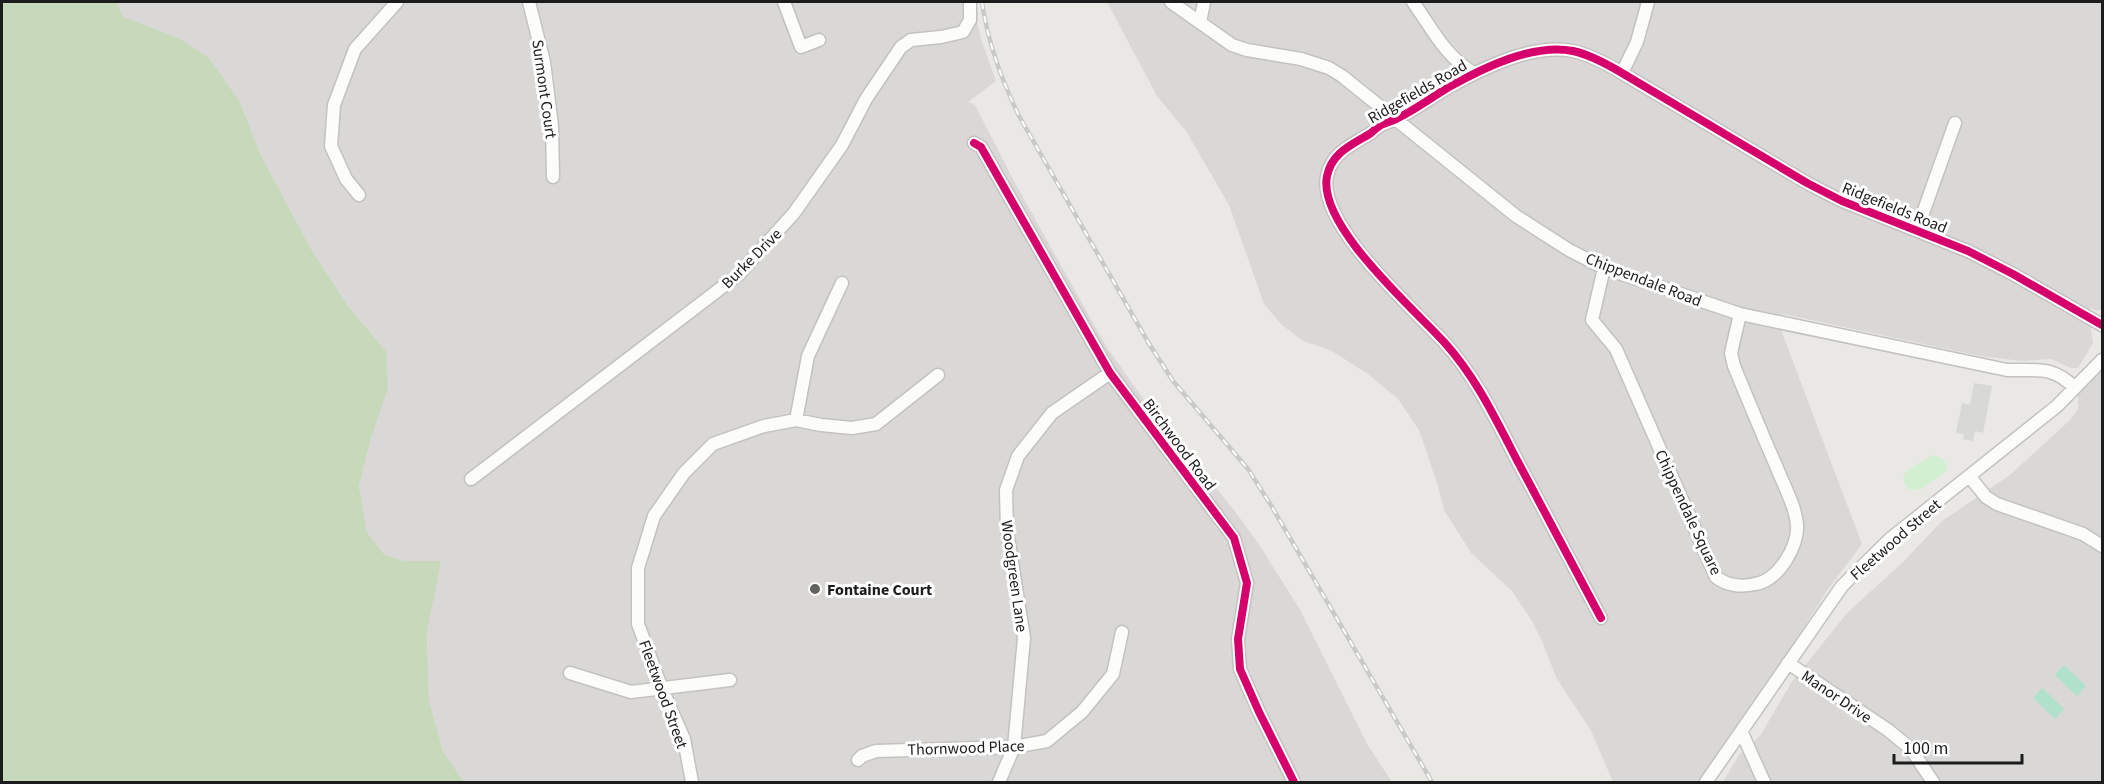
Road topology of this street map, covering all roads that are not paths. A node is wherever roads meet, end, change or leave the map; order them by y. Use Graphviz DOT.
graph roads {
  1 [pos="397,2"];
  2 [pos="529,2"];
  3 [pos="784,2"];
  4 [pos="970,2"];
  5 [pos="1171,2"];
  6 [pos="1204,2"];
  7 [pos="1413,2"];
  8 [pos="1648,2"];
  9 [pos="1200,22"];
  10 [pos="819,40"];
  11 [pos="1622,73"];
  12 [pos="1474,74"];
  13 [pos="1397,119"];
  14 [pos="1955,123"];
  15 [pos="974,143"];
  16 [pos="553,177"];
  17 [pos="359,195"];
  18 [pos="1917,230"];
  19 [pos="1604,268"];
  20 [pos="842,283"];
  21 [pos="1740,314"];
  22 [pos="2103,325"];
  23 [pos="2103,360"];
  24 [pos="1110,373"];
  25 [pos="938,375"];
  26 [pos="2075,388"];
  27 [pos="796,420"];
  28 [pos="1969,476"];
  29 [pos="471,479"];
  30 [pos="2103,546"];
  31 [pos="1601,618"];
  32 [pos="1122,632"];
  33 [pos="1788,663"];
  34 [pos="570,673"];
  35 [pos="730,680"];
  36 [pos="662,689"];
  37 [pos="1742,733"];
  38 [pos="1014,747"];
  39 [pos="858,760"];
  40 [pos="692,783"];
  41 [pos="999,783"];
  42 [pos="1294,783"];
  43 [pos="1706,783"];
  44 [pos="1764,783"];
  45 [pos="1933,783"];
  1 -- 17 [label="street"];
  2 -- 16 [label="street, Surmont Court"];
  3 -- 10 [label="street"];
  4 -- 29 [label="street, Burke Drive"];
  5 -- 9 [label="street, Chippendale Road"];
  6 -- 9 [label="street"];
  7 -- 12 [label="street"];
  8 -- 11 [label="street"];
  9 -- 13 [label="street, Chippendale Road"];
  11 -- 12 [label="street, Ridgefields Road"];
  11 -- 18 [label="street, Ridgefields Road"];
  12 -- 13 [label="street, Ridgefields Road"];
  13 -- 19 [label="street, Chippendale Road"];
  13 -- 31 [label="street, Ridgefields Road"];
  14 -- 18 [label="street"];
  15 -- 24 [label="street, Birchwood Road"];
  18 -- 22 [label="street, Ridgefields Road"];
  19 -- 21 [label="street, Chippendale Road"];
  19 -- 21 [label="street, Chippendale Square"];
  20 -- 27 [label="street"];
  21 -- 26 [label="street, Chippendale Road"];
  23 -- 26 [label="street, Fleetwood Street"];
  24 -- 38 [label="street, Woodgreen Lane"];
  24 -- 42 [label="street, Birchwood Road"];
  25 -- 27 [label="street, Fleetwood Street"];
  26 -- 28 [label="street, Fleetwood Street"];
  27 -- 36 [label="street, Fleetwood Street"];
  28 -- 30 [label="street"];
  28 -- 33 [label="street, Fleetwood Street"];
  32 -- 38 [label="street, Thornwood Place"];
  33 -- 37 [label="street, Fleetwood Street"];
  33 -- 45 [label="street, Manor Drive"];
  34 -- 36 [label="street"];
  35 -- 36 [label="street"];
  36 -- 40 [label="street, Fleetwood Street"];
  37 -- 43 [label="street, Fleetwood Street"];
  37 -- 44 [label="street"];
  38 -- 39 [label="street, Thornwood Place"];
  38 -- 41 [label="street, Woodgreen Lane"];
}
